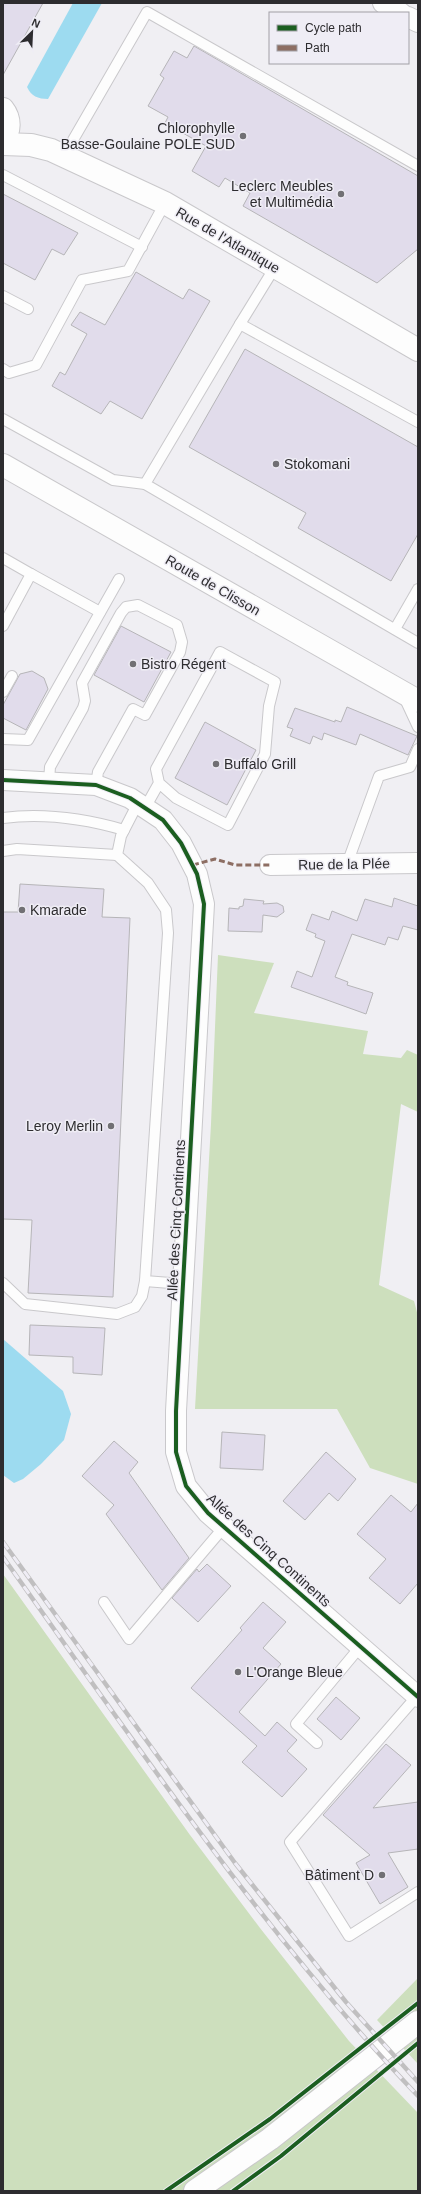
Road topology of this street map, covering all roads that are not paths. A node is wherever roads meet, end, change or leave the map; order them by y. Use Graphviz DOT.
graph roads {
  1 [pos="382,3"];
  2 [pos="399,12"];
  3 [pos="409,18"];
  4 [pos="418,22"];
  5 [pos="4,130"];
  6 [pos="70,158"];
  7 [pos="418,166"];
  8 [pos="3,174"];
  9 [pos="165,203"];
  10 [pos="142,247"];
  11 [pos="275,266"];
  12 [pos="3,296"];
  13 [pos="28,309"];
  14 [pos="240,324"];
  15 [pos="418,350"];
  16 [pos="3,369"];
  17 [pos="3,419"];
  18 [pos="418,422"];
  19 [pos="5,467"];
  20 [pos="145,484"];
  21 [pos="3,558"];
  22 [pos="31,574"];
  23 [pos="119,579"];
  24 [pos="418,589"];
  25 [pos="100,612"];
  26 [pos="3,626"];
  27 [pos="395,629"];
  28 [pos="418,643"];
  29 [pos="12,676"];
  30 [pos="3,692"];
  31 [pos="410,696"];
  32 [pos="418,727"];
  33 [pos="3,739"];
  34 [pos="418,749"];
  35 [pos="3,780"];
  36 [pos="49,781"];
  37 [pos="159,784"];
  38 [pos="96,785"];
  39 [pos="141,806"];
  40 [pos="3,818"];
  41 [pos="124,830"];
  42 [pos="3,850"];
  43 [pos="117,855"];
  44 [pos="418,863"];
  45 [pos="347,864"];
  46 [pos="270,865"];
  47 [pos="145,1281"];
  48 [pos="3,1283"];
  49 [pos="183,1284"];
  50 [pos="224,1527"];
  51 [pos="104,1602"];
  52 [pos="360,1646"];
  53 [pos="417,1697"];
  54 [pos="317,1744"];
  55 [pos="418,1892"];
  56 [pos="418,2022"];
  57 [pos="195,2191"];
  1 -- 2 [label="street"];
  3 -- 4 [label="street"];
  5 -- 6 [label="main road, Rue de l'Atlantique"];
  6 -- 7 [label="lane"];
  6 -- 9 [label="main road, Rue de l'Atlantique"];
  8 -- 10 [label="lane"];
  9 -- 10 [label="lane"];
  9 -- 11 [label="main road, Rue de l'Atlantique"];
  10 -- 16 [label="lane"];
  11 -- 14 [label="lane"];
  11 -- 15 [label="main road, Rue de l'Atlantique"];
  12 -- 13 [label="lane"];
  14 -- 18 [label="lane"];
  14 -- 20 [label="lane"];
  17 -- 20 [label="lane"];
  19 -- 31 [label="main road, Route de Clisson"];
  20 -- 27 [label="lane"];
  21 -- 22 [label="lane"];
  22 -- 25 [label="lane"];
  22 -- 26 [label="lane"];
  23 -- 25 [label="lane"];
  24 -- 27 [label="lane"];
  25 -- 33 [label="lane"];
  27 -- 28 [label="lane"];
  29 -- 30 [label="lane"];
  31 -- 32 [label="lane"];
  34 -- 45 [label="lane"];
  35 -- 36 [label="street, Allée des Cinq Continents"];
  36 -- 38 [label="street, Allée des Cinq Continents"];
  36 -- 38 [label="lane"];
  37 -- 37 [label="lane"];
  37 -- 39 [label="lane"];
  38 -- 39 [label="street, Allée des Cinq Continents"];
  39 -- 41 [label="lane"];
  39 -- 49 [label="street, Allée des Cinq Continents"];
  40 -- 41 [label="lane"];
  41 -- 43 [label="lane"];
  42 -- 43 [label="lane"];
  43 -- 47 [label="lane"];
  44 -- 45 [label="street, Rue de la Plée"];
  45 -- 46 [label="street, Rue de la Plée"];
  47 -- 48 [label="lane"];
  47 -- 49 [label="lane"];
  49 -- 50 [label="street, Allée des Cinq Continents"];
  50 -- 51 [label="lane"];
  50 -- 52 [label="street, Allée des Cinq Continents"];
  52 -- 53 [label="street, Allée des Cinq Continents"];
  52 -- 54 [label="lane"];
  53 -- 55 [label="lane"];
  56 -- 57 [label="main road"];
}
